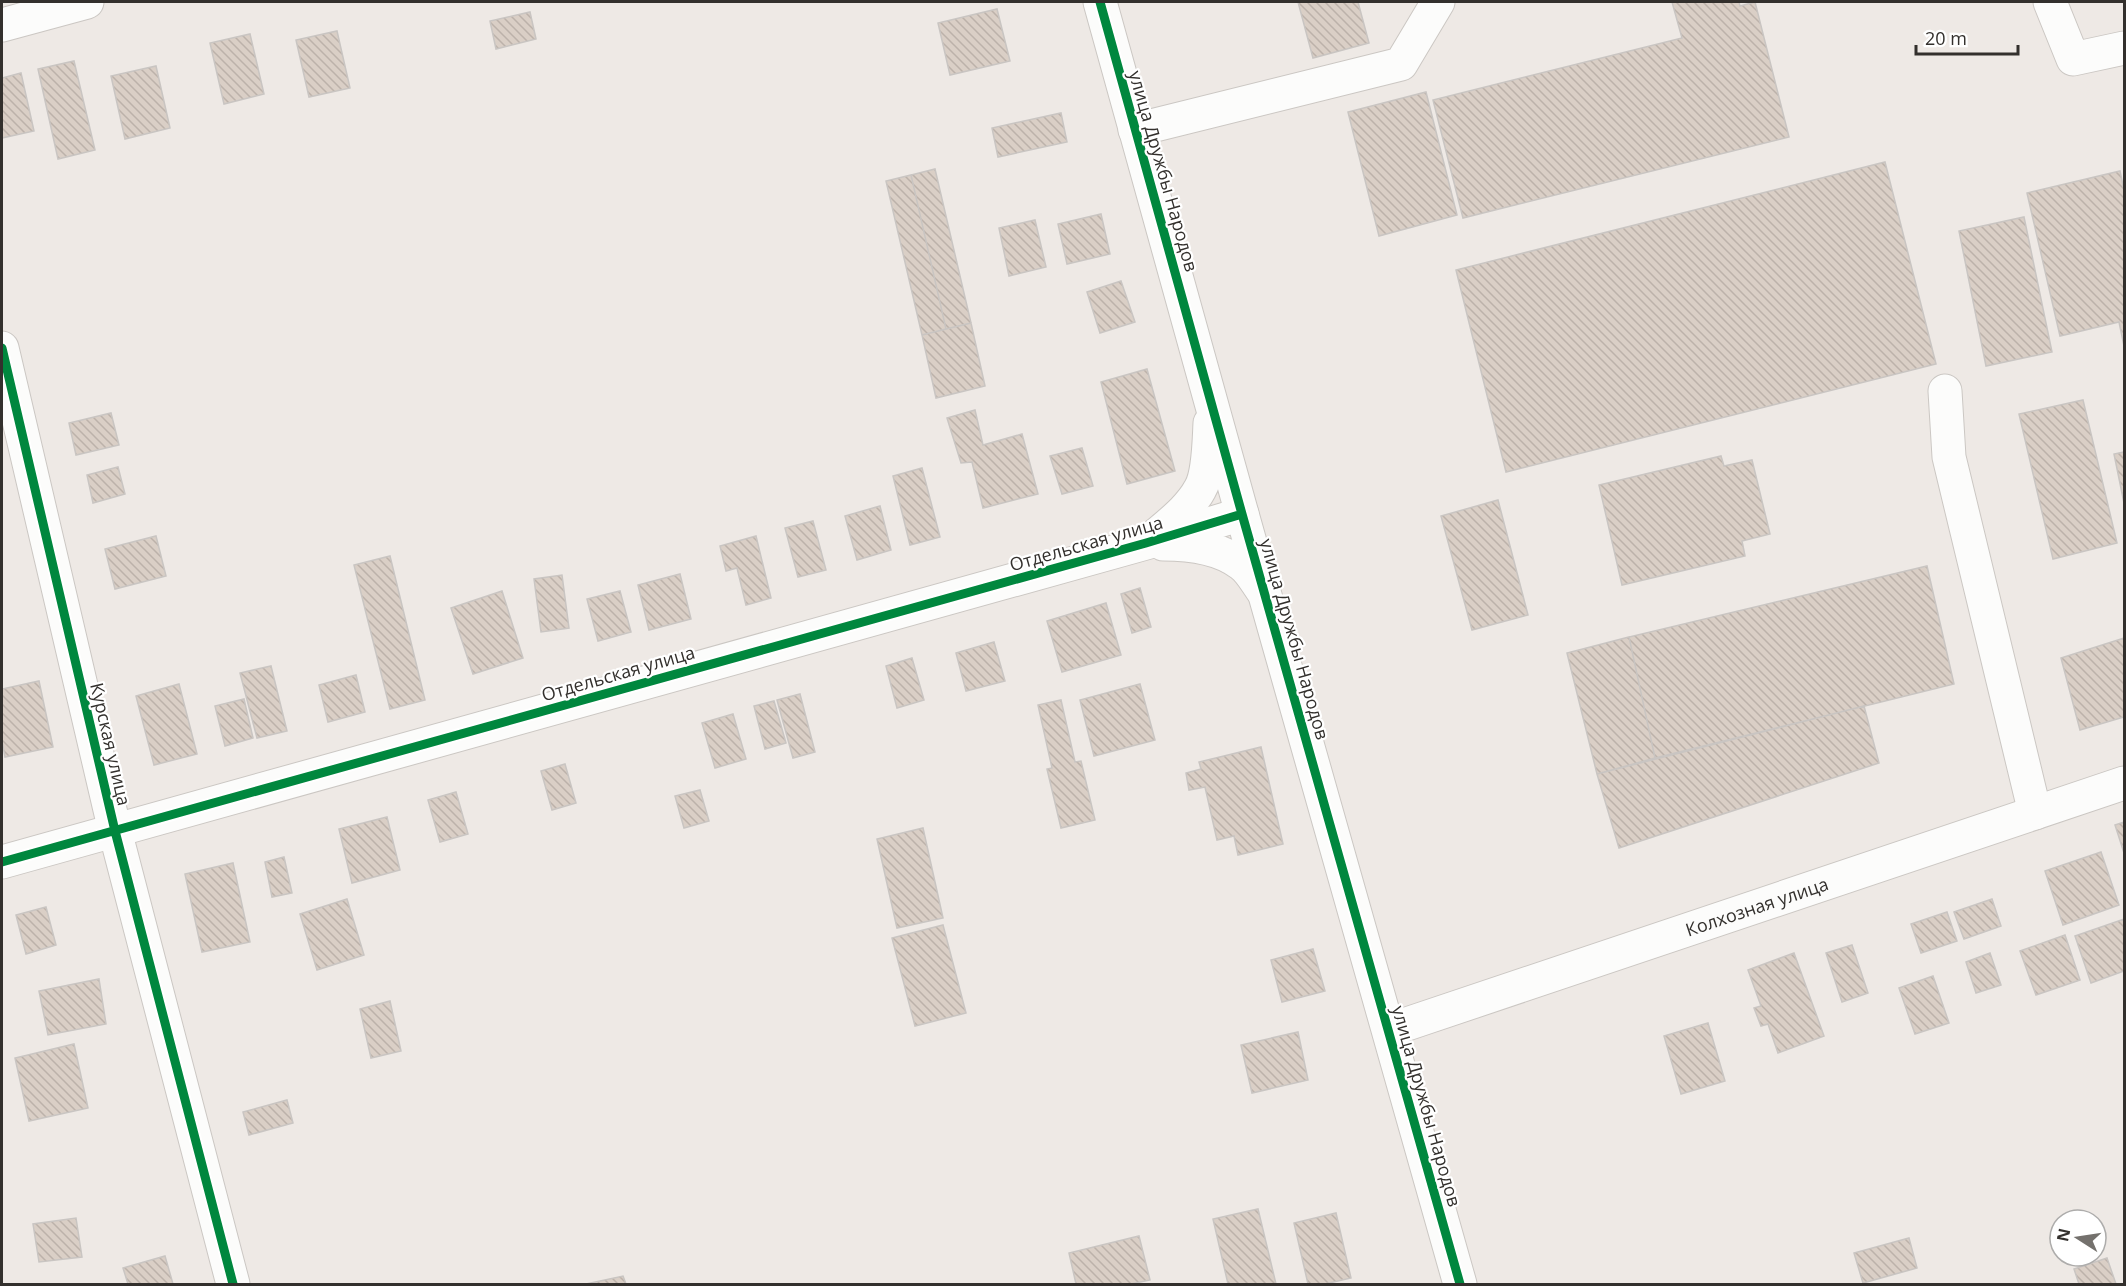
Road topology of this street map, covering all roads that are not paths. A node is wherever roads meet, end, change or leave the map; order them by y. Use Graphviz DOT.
graph roads {
  1 [pos="87,2"];
  2 [pos="1100,2"];
  3 [pos="1438,2"];
  4 [pos="2050,2"];
  5 [pos="2,25"];
  6 [pos="2124,48"];
  7 [pos="1136,130"];
  8 [pos="2,348"];
  9 [pos="1945,391"];
  10 [pos="1210,400"];
  11 [pos="1242,514"];
  12 [pos="1146,543"];
  13 [pos="1265,594"];
  14 [pos="2124,783"];
  15 [pos="2035,813"];
  16 [pos="115,831"];
  17 [pos="2,862"];
  18 [pos="1389,1030"];
  19 [pos="233,1284"];
  20 [pos="1460,1284"];
  1 -- 5 [label="street"];
  2 -- 7 [label="street, улица Дружбы Народов"];
  3 -- 7 [label="street"];
  4 -- 6 [label="street"];
  7 -- 10 [label="street, улица Дружбы Народов"];
  8 -- 16 [label="street, Курская улица"];
  9 -- 15 [label="street"];
  10 -- 11 [label="street, улица Дружбы Народов"];
  10 -- 12 [label="street, Отдельская улица"];
  11 -- 12 [label="street, Отдельская улица"];
  11 -- 13 [label="street, улица Дружбы Народов"];
  12 -- 13 [label="street, Отдельская улица"];
  12 -- 16 [label="street, Отдельская улица"];
  13 -- 18 [label="street, улица Дружбы Народов"];
  14 -- 15 [label="street, Колхозная улица"];
  15 -- 18 [label="street, Колхозная улица"];
  16 -- 17 [label="street, Отдельская улица"];
  16 -- 19 [label="street, Курская улица"];
  18 -- 20 [label="street, улица Дружбы Народов"];
}
